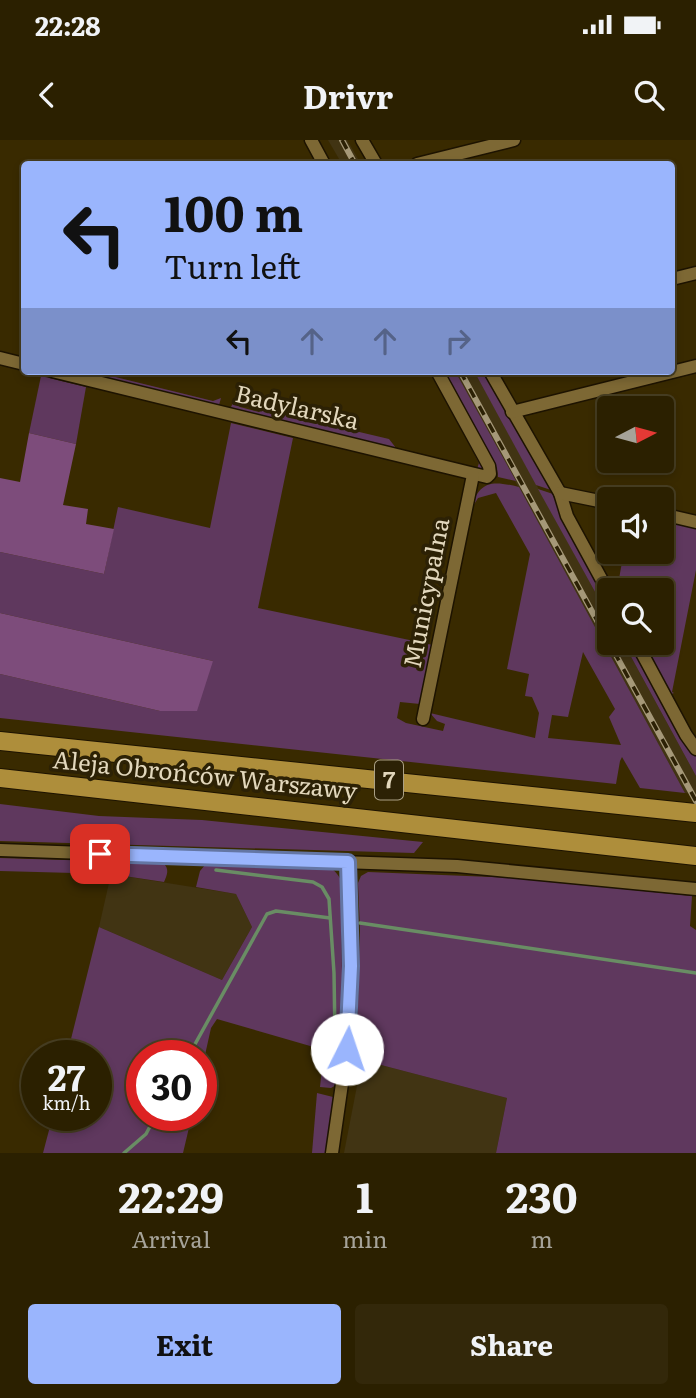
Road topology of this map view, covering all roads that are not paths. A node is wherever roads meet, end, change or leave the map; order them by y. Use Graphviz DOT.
graph roads {
  1 [pos="311,140"];
  2 [pos="362,140"];
  3 [pos="514,140"];
  4 [pos="322,161"];
  5 [pos="374,161"];
  6 [pos="429,161"];
  7 [pos="696,273"];
  8 [pos="675,278"];
  9 [pos="0,358"];
  10 [pos="21,363"];
  11 [pos="696,366"];
  12 [pos="675,371"];
  13 [pos="69,375"];
  14 [pos="439,375"];
  15 [pos="492,375"];
  16 [pos="660,375"];
  17 [pos="512,412"];
  18 [pos="473,475"];
  19 [pos="560,493"];
  20 [pos="597,501"];
  21 [pos="674,517"];
  22 [pos="696,522"];
  23 [pos="601,578"];
  24 [pos="643,655"];
  25 [pos="423,719"];
  26 [pos="0,741"];
  27 [pos="696,748"];
  28 [pos="0,778"];
  29 [pos="696,813"];
  30 [pos="0,850"];
  31 [pos="696,856"];
  32 [pos="348,862"];
  33 [pos="695,889"];
  34 [pos="332,1153"];
  1 -- 4 [label="street"];
  2 -- 5 [label="street"];
  3 -- 6 [label="street"];
  7 -- 8 [label="street"];
  9 -- 10 [label="street"];
  11 -- 12 [label="street"];
  13 -- 18 [label="street, Badylarska"];
  14 -- 18 [label="street, Badylarska"];
  15 -- 17 [label="street"];
  16 -- 17 [label="street"];
  17 -- 19 [label="street"];
  18 -- 25 [label="street, Municypalna"];
  19 -- 20 [label="street"];
  19 -- 23 [label="street"];
  21 -- 22 [label="street"];
  24 -- 27 [label="street"];
  26 -- 29 [label="main road, Aleja Obrońców Warszawy / 7"];
  28 -- 31 [label="main road, Aleja Obrońców Warszawy / 7"];
  30 -- 32 [label="street"];
  32 -- 33 [label="street"];
  32 -- 34 [label="street"];
}
